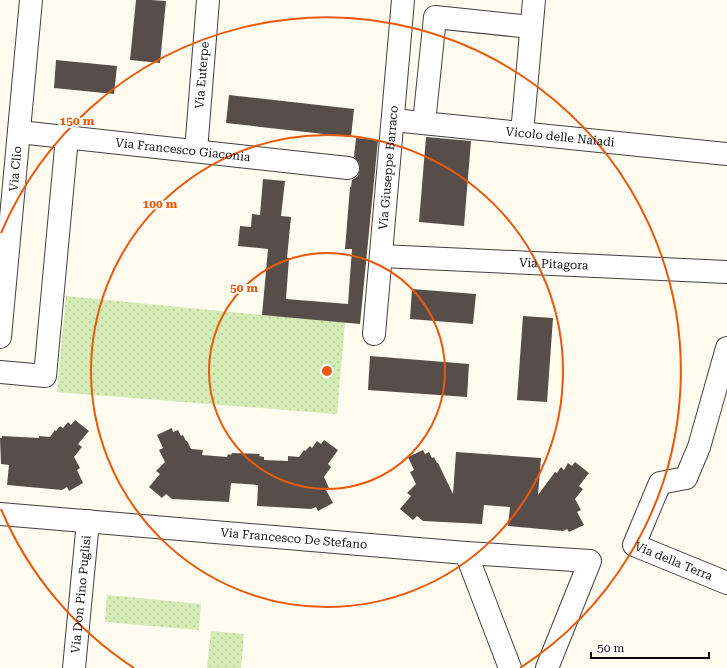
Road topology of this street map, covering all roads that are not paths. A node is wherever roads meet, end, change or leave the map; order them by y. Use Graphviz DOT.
graph roads {
  1 [pos="31,0"];
  2 [pos="208,0"];
  3 [pos="403,0"];
  4 [pos="534,0"];
  5 [pos="531,27"];
  6 [pos="393,120"];
  7 [pos="424,123"];
  8 [pos="19,132"];
  9 [pos="522,133"];
  10 [pos="67,137"];
  11 [pos="196,151"];
  12 [pos="727,154"];
  13 [pos="348,168"];
  14 [pos="381,256"];
  15 [pos="727,272"];
  16 [pos="374,334"];
  17 [pos="0,337"];
  18 [pos="727,348"];
  19 [pos="0,372"];
  20 [pos="0,514"];
  21 [pos="88,520"];
  22 [pos="466,553"];
  23 [pos="727,583"];
  24 [pos="74,668"];
  25 [pos="510,668"];
  26 [pos="547,668"];
  1 -- 8 [label="street, Via Clio"];
  2 -- 11 [label="street, Via Euterpe"];
  3 -- 6 [label="street, Via Giuseppe Barraco"];
  4 -- 5 [label="street"];
  5 -- 7 [label="street"];
  5 -- 9 [label="street"];
  6 -- 7 [label="street, Vicolo delle Naiadi"];
  6 -- 14 [label="street, Via Giuseppe Barraco"];
  7 -- 9 [label="street, Vicolo delle Naiadi"];
  8 -- 10 [label="street, Via Francesco Giaconia"];
  8 -- 17 [label="street, Via Clio"];
  9 -- 12 [label="street, Vicolo delle Naiadi"];
  10 -- 11 [label="street, Via Francesco Giaconia"];
  10 -- 19 [label="street"];
  11 -- 13 [label="street, Via Francesco Giaconia"];
  14 -- 15 [label="street, Via Pitagora"];
  14 -- 16 [label="street, Via Giuseppe Barraco"];
  18 -- 23 [label="street, Via della Terra"];
  20 -- 21 [label="street, Via Francesco De Stefano"];
  21 -- 22 [label="street, Via Francesco De Stefano"];
  21 -- 24 [label="street, Via Don Pino Puglisi"];
  22 -- 25 [label="street"];
  22 -- 26 [label="street, Via Francesco De Stefano"];
}
